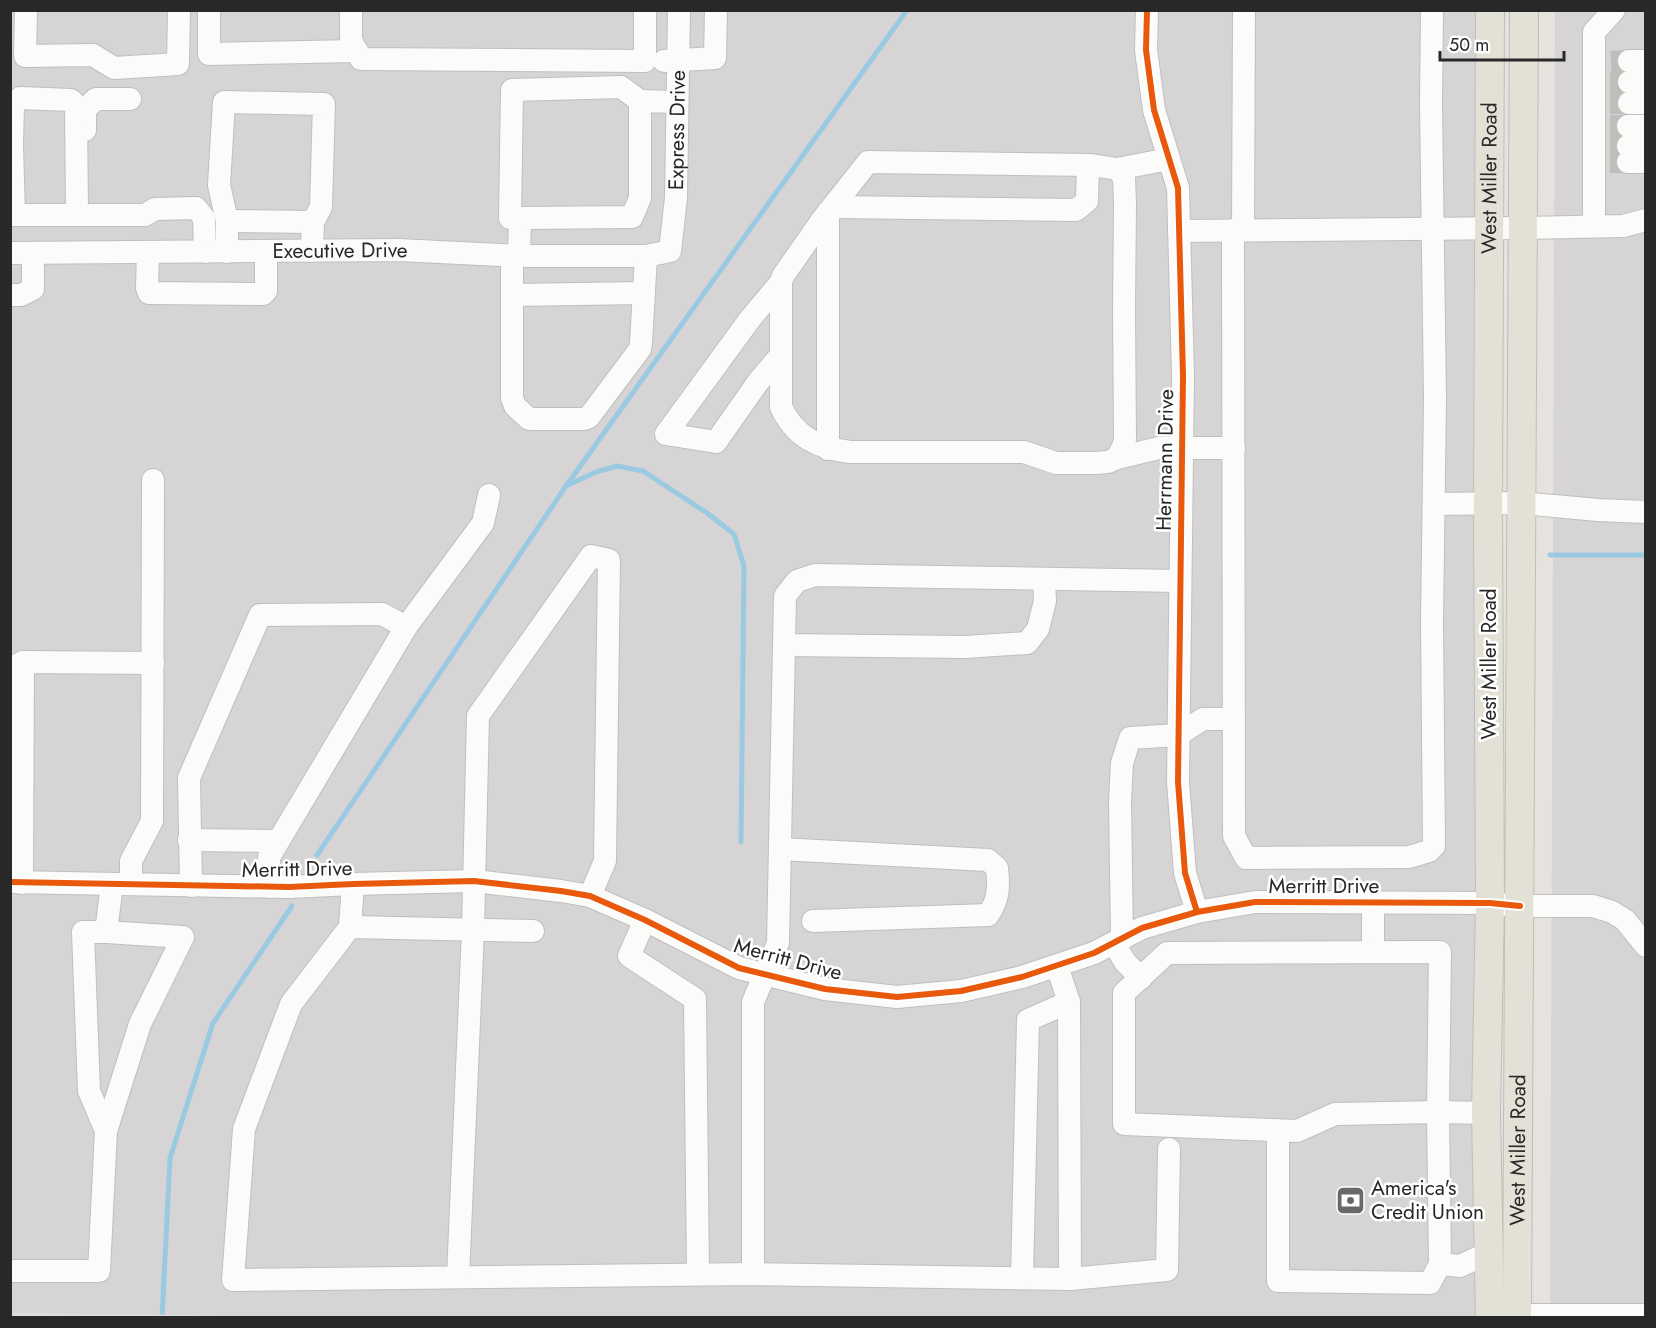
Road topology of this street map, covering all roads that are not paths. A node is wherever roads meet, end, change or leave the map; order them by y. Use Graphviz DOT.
graph roads {
  1 [pos="179,10"];
  2 [pos="209,10"];
  3 [pos="351,10"];
  4 [pos="645,10"];
  5 [pos="679,10"];
  6 [pos="716,10"];
  7 [pos="1147,10"];
  8 [pos="1244,10"];
  9 [pos="1431,10"];
  10 [pos="1490,10"];
  11 [pos="1524,10"];
  12 [pos="1614,10"];
  13 [pos="26,11"];
  14 [pos="357,51"];
  15 [pos="678,60"];
  16 [pos="645,61"];
  17 [pos="1620,73"];
  18 [pos="130,99"];
  19 [pos="640,102"];
  20 [pos="678,102"];
  21 [pos="1619,145"];
  22 [pos="1169,159"];
  23 [pos="1088,165"];
  24 [pos="1117,169"];
  25 [pos="640,198"];
  26 [pos="676,198"];
  27 [pos="830,209"];
  28 [pos="12,215"];
  29 [pos="48,215"];
  30 [pos="87,215"];
  31 [pos="520,218"];
  32 [pos="1646,220"];
  33 [pos="227,221"];
  34 [pos="313,222"];
  35 [pos="1594,226"];
  36 [pos="1489,228"];
  37 [pos="1523,228"];
  38 [pos="1432,229"];
  39 [pos="1238,230"];
  40 [pos="1179,231"];
  41 [pos="670,250"];
  42 [pos="312,251"];
  43 [pos="216,252"];
  44 [pos="267,252"];
  45 [pos="10,253"];
  46 [pos="40,253"];
  47 [pos="100,253"];
  48 [pos="148,253"];
  49 [pos="516,256"];
  50 [pos="646,256"];
  51 [pos="781,282"];
  52 [pos="644,293"];
  53 [pos="10,295"];
  54 [pos="512,295"];
  55 [pos="781,355"];
  56 [pos="1182,447"];
  57 [pos="1234,448"];
  58 [pos="828,449"];
  59 [pos="1117,458"];
  60 [pos="153,480"];
  61 [pos="489,495"];
  62 [pos="1488,503"];
  63 [pos="1521,503"];
  64 [pos="1434,504"];
  65 [pos="1646,512"];
  66 [pos="1044,579"];
  67 [pos="1180,581"];
  68 [pos="406,627"];
  69 [pos="784,645"];
  70 [pos="153,663"];
  71 [pos="17,665"];
  72 [pos="1234,719"];
  73 [pos="1179,735"];
  74 [pos="189,840"];
  75 [pos="278,841"];
  76 [pos="780,849"];
  77 [pos="474,881"];
  78 [pos="16,882"];
  79 [pos="121,884"];
  80 [pos="353,884"];
  81 [pos="191,886"];
  82 [pos="270,887"];
  83 [pos="590,896"];
  84 [pos="1373,903"];
  85 [pos="1490,903"];
  86 [pos="1520,906"];
  87 [pos="1197,912"];
  88 [pos="645,920"];
  89 [pos="813,921"];
  90 [pos="350,927"];
  91 [pos="473,930"];
  92 [pos="533,930"];
  93 [pos="106,932"];
  94 [pos="1118,941"];
  95 [pos="1646,945"];
  96 [pos="1373,951"];
  97 [pos="1057,966"];
  98 [pos="765,974"];
  99 [pos="1141,978"];
  100 [pos="1069,1002"];
  101 [pos="1438,1112"];
  102 [pos="1486,1113"];
  103 [pos="1278,1130"];
  104 [pos="106,1131"];
  105 [pos="1169,1149"];
  106 [pos="1488,1253"];
  107 [pos="1440,1264"];
  108 [pos="10,1271"];
  109 [pos="698,1274"];
  110 [pos="753,1274"];
  111 [pos="458,1277"];
  112 [pos="1022,1278"];
  113 [pos="1070,1279"];
  114 [pos="1646,1315"];
  115 [pos="1503,1316"];
  116 [pos="1585,1316"];
  1 -- 13 [label="street"];
  2 -- 14 [label="street"];
  3 -- 14 [label="street"];
  4 -- 16 [label="street"];
  5 -- 15 [label="street, Express Drive"];
  6 -- 15 [label="street"];
  7 -- 22 [label="street, Herrmann Drive"];
  8 -- 39 [label="street"];
  9 -- 38 [label="street"];
  10 -- 36 [label="main road, West Miller Road"];
  11 -- 37 [label="main road, West Miller Road"];
  12 -- 17 [label="street"];
  14 -- 16 [label="street"];
  15 -- 16 [label="street"];
  15 -- 20 [label="street, Express Drive"];
  17 -- 21 [label="street"];
  18 -- 30 [label="street"];
  19 -- 20 [label="street"];
  19 -- 25 [label="street"];
  19 -- 31 [label="street"];
  20 -- 26 [label="street, Express Drive"];
  21 -- 35 [label="street"];
  22 -- 24 [label="street"];
  22 -- 40 [label="street, Herrmann Drive"];
  23 -- 24 [label="street"];
  23 -- 27 [label="street"];
  23 -- 27 [label="street"];
  24 -- 59 [label="street"];
  25 -- 26 [label="street"];
  25 -- 31 [label="street"];
  26 -- 41 [label="street, Express Drive"];
  27 -- 51 [label="street"];
  27 -- 58 [label="street"];
  28 -- 29 [label="street"];
  28 -- 30 [label="street"];
  29 -- 30 [label="street"];
  29 -- 46 [label="street"];
  30 -- 43 [label="street"];
  30 -- 47 [label="street"];
  31 -- 49 [label="street"];
  32 -- 35 [label="street"];
  33 -- 34 [label="street"];
  33 -- 34 [label="street"];
  33 -- 43 [label="street"];
  34 -- 42 [label="street"];
  35 -- 37 [label="street"];
  36 -- 37 [label="street"];
  36 -- 38 [label="street"];
  36 -- 62 [label="main road, West Miller Road"];
  37 -- 63 [label="main road, West Miller Road"];
  38 -- 39 [label="street"];
  38 -- 64 [label="street"];
  39 -- 40 [label="street"];
  39 -- 57 [label="street"];
  40 -- 56 [label="street, Herrmann Drive"];
  41 -- 50 [label="street, Executive Drive"];
  42 -- 44 [label="street, Executive Drive"];
  42 -- 49 [label="street, Executive Drive"];
  43 -- 44 [label="street, Executive Drive"];
  43 -- 48 [label="street, Executive Drive"];
  44 -- 48 [label="street"];
  45 -- 46 [label="street, Executive Drive"];
  46 -- 47 [label="street, Executive Drive"];
  46 -- 53 [label="street"];
  47 -- 48 [label="street, Executive Drive"];
  49 -- 50 [label="street, Executive Drive"];
  49 -- 54 [label="street"];
  50 -- 52 [label="street"];
  51 -- 55 [label="street"];
  51 -- 55 [label="street"];
  52 -- 54 [label="street"];
  52 -- 54 [label="street"];
  55 -- 58 [label="street"];
  56 -- 57 [label="street"];
  56 -- 59 [label="street"];
  56 -- 67 [label="street, Herrmann Drive"];
  57 -- 72 [label="street"];
  58 -- 59 [label="street"];
  60 -- 70 [label="street"];
  61 -- 68 [label="street"];
  62 -- 63 [label="street"];
  62 -- 64 [label="street"];
  62 -- 85 [label="main road, West Miller Road"];
  63 -- 65 [label="street"];
  63 -- 86 [label="main road, West Miller Road"];
  64 -- 72 [label="street"];
  66 -- 67 [label="street"];
  66 -- 69 [label="street"];
  66 -- 69 [label="street"];
  67 -- 73 [label="street, Herrmann Drive"];
  68 -- 74 [label="street"];
  68 -- 75 [label="street"];
  69 -- 76 [label="street"];
  70 -- 71 [label="street"];
  70 -- 79 [label="street"];
  71 -- 78 [label="street"];
  72 -- 73 [label="street"];
  73 -- 87 [label="street, Herrmann Drive"];
  73 -- 94 [label="street"];
  74 -- 75 [label="street"];
  74 -- 81 [label="street"];
  75 -- 82 [label="street"];
  76 -- 89 [label="street"];
  76 -- 98 [label="street"];
  77 -- 80 [label="street, Merritt Drive"];
  77 -- 83 [label="street, Merritt Drive"];
  77 -- 83 [label="street"];
  77 -- 91 [label="street"];
  78 -- 79 [label="street, Merritt Drive"];
  79 -- 81 [label="street, Merritt Drive"];
  79 -- 93 [label="street"];
  80 -- 82 [label="street, Merritt Drive"];
  80 -- 90 [label="street"];
  81 -- 82 [label="street, Merritt Drive"];
  83 -- 88 [label="street, Merritt Drive"];
  84 -- 85 [label="street, Merritt Drive"];
  84 -- 87 [label="street, Merritt Drive"];
  84 -- 96 [label="street"];
  85 -- 86 [label="street, Merritt Drive"];
  85 -- 102 [label="main road, West Miller Road"];
  86 -- 95 [label="street, Merritt Drive"];
  86 -- 115 [label="main road, West Miller Road"];
  87 -- 94 [label="street, Merritt Drive"];
  88 -- 98 [label="street, Merritt Drive"];
  88 -- 109 [label="street"];
  90 -- 91 [label="street"];
  90 -- 111 [label="street"];
  91 -- 92 [label="street"];
  91 -- 111 [label="street"];
  93 -- 104 [label="street"];
  93 -- 104 [label="street"];
  94 -- 97 [label="street, Merritt Drive"];
  94 -- 99 [label="street"];
  96 -- 99 [label="street"];
  96 -- 101 [label="street"];
  97 -- 98 [label="street, Merritt Drive"];
  97 -- 100 [label="street"];
  98 -- 110 [label="street"];
  99 -- 103 [label="street"];
  100 -- 112 [label="street"];
  100 -- 113 [label="street"];
  101 -- 102 [label="street"];
  101 -- 103 [label="street"];
  101 -- 107 [label="street"];
  102 -- 106 [label="main road, West Miller Road"];
  103 -- 107 [label="street"];
  104 -- 108 [label="street"];
  105 -- 113 [label="street"];
  106 -- 107 [label="street"];
  106 -- 115 [label="main road, West Miller Road"];
  109 -- 110 [label="street"];
  109 -- 111 [label="street"];
  110 -- 112 [label="street"];
  112 -- 113 [label="street"];
  114 -- 116 [label="street"];
  115 -- 116 [label="street"];
}
